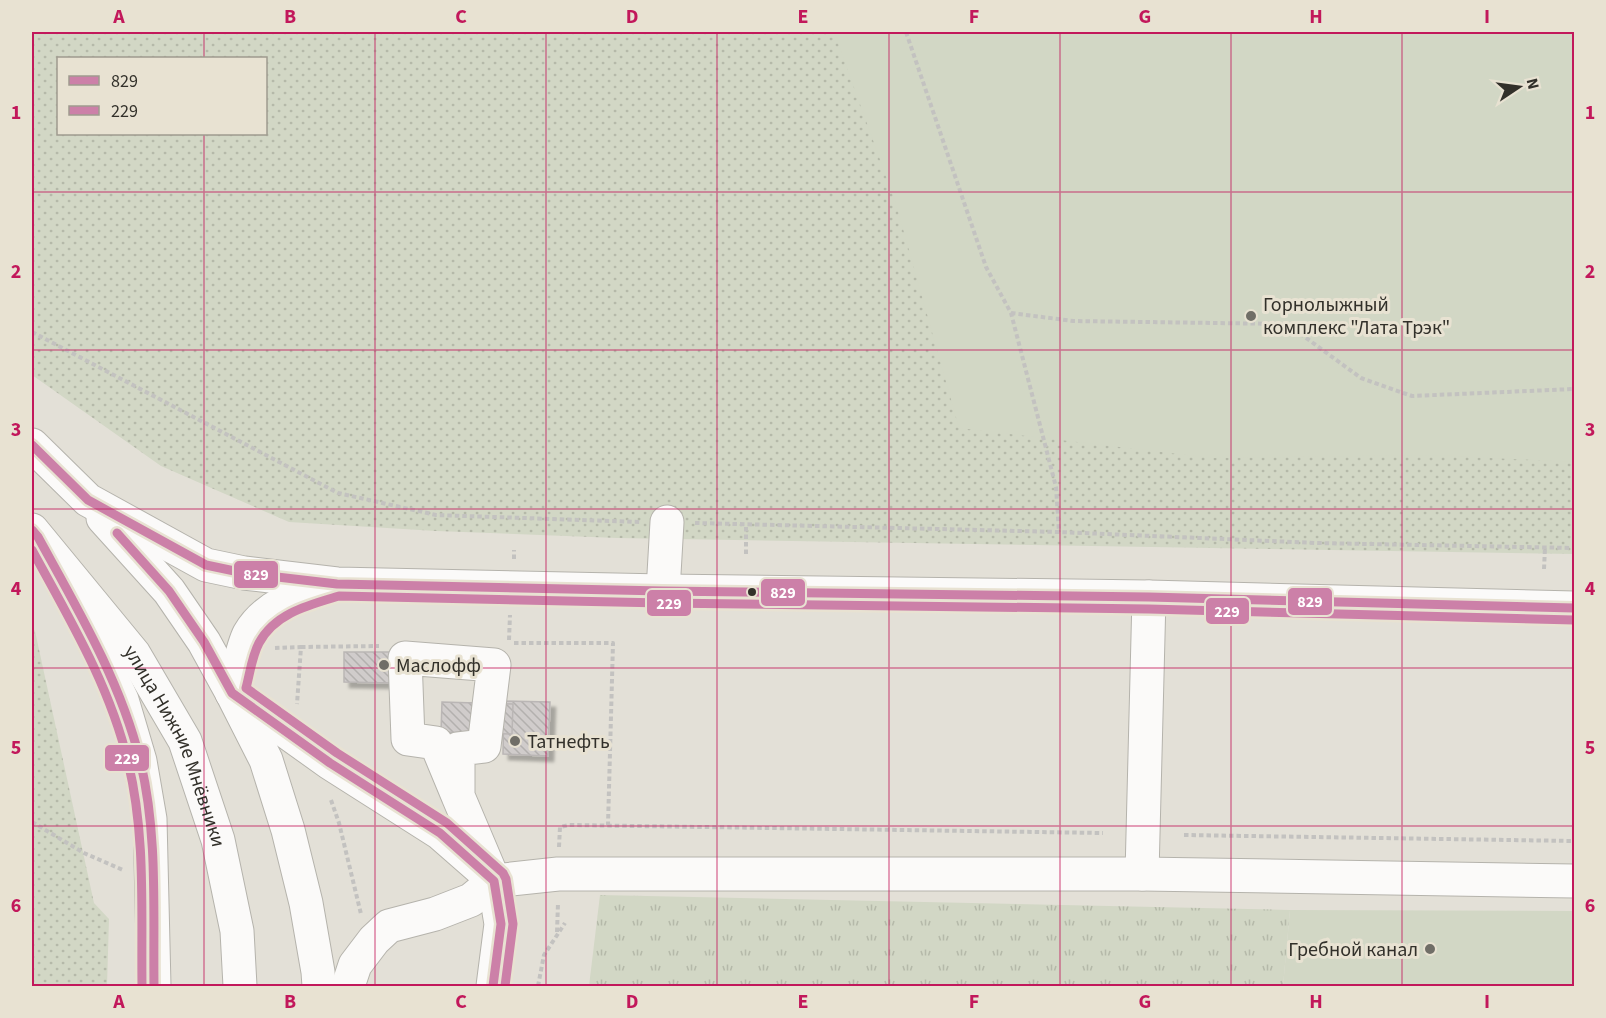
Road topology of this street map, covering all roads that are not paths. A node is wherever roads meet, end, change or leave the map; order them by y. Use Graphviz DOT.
graph roads {
  1 [pos="32,445"];
  2 [pos="88,500"];
  3 [pos="667,522"];
  4 [pos="35,534"];
  5 [pos="337,584"];
  6 [pos="663,591"];
  7 [pos="1149,597"];
  8 [pos="1575,608"];
  9 [pos="232,693"];
  10 [pos="458,796"];
  11 [pos="1142,874"];
  12 [pos="494,880"];
  13 [pos="1575,881"];
  14 [pos="154,987"];
  15 [pos="240,987"];
  16 [pos="319,987"];
  17 [pos="348,987"];
  18 [pos="493,987"];
  1 -- 2 [label="main road"];
  2 -- 5 [label="main road"];
  2 -- 9 [label="main road"];
  3 -- 6 [label="main road"];
  4 -- 14 [label="main road"];
  4 -- 15 [label="main road, улица Нижние Мнёвники"];
  5 -- 6 [label="main road"];
  5 -- 9 [label="main road"];
  6 -- 7 [label="main road"];
  7 -- 8 [label="main road"];
  7 -- 11 [label="main road"];
  9 -- 12 [label="main road"];
  9 -- 16 [label="main road"];
  10 -- 12 [label="main road"];
  11 -- 12 [label="main road"];
  11 -- 13 [label="main road"];
  12 -- 17 [label="main road"];
  12 -- 18 [label="main road"];
}
